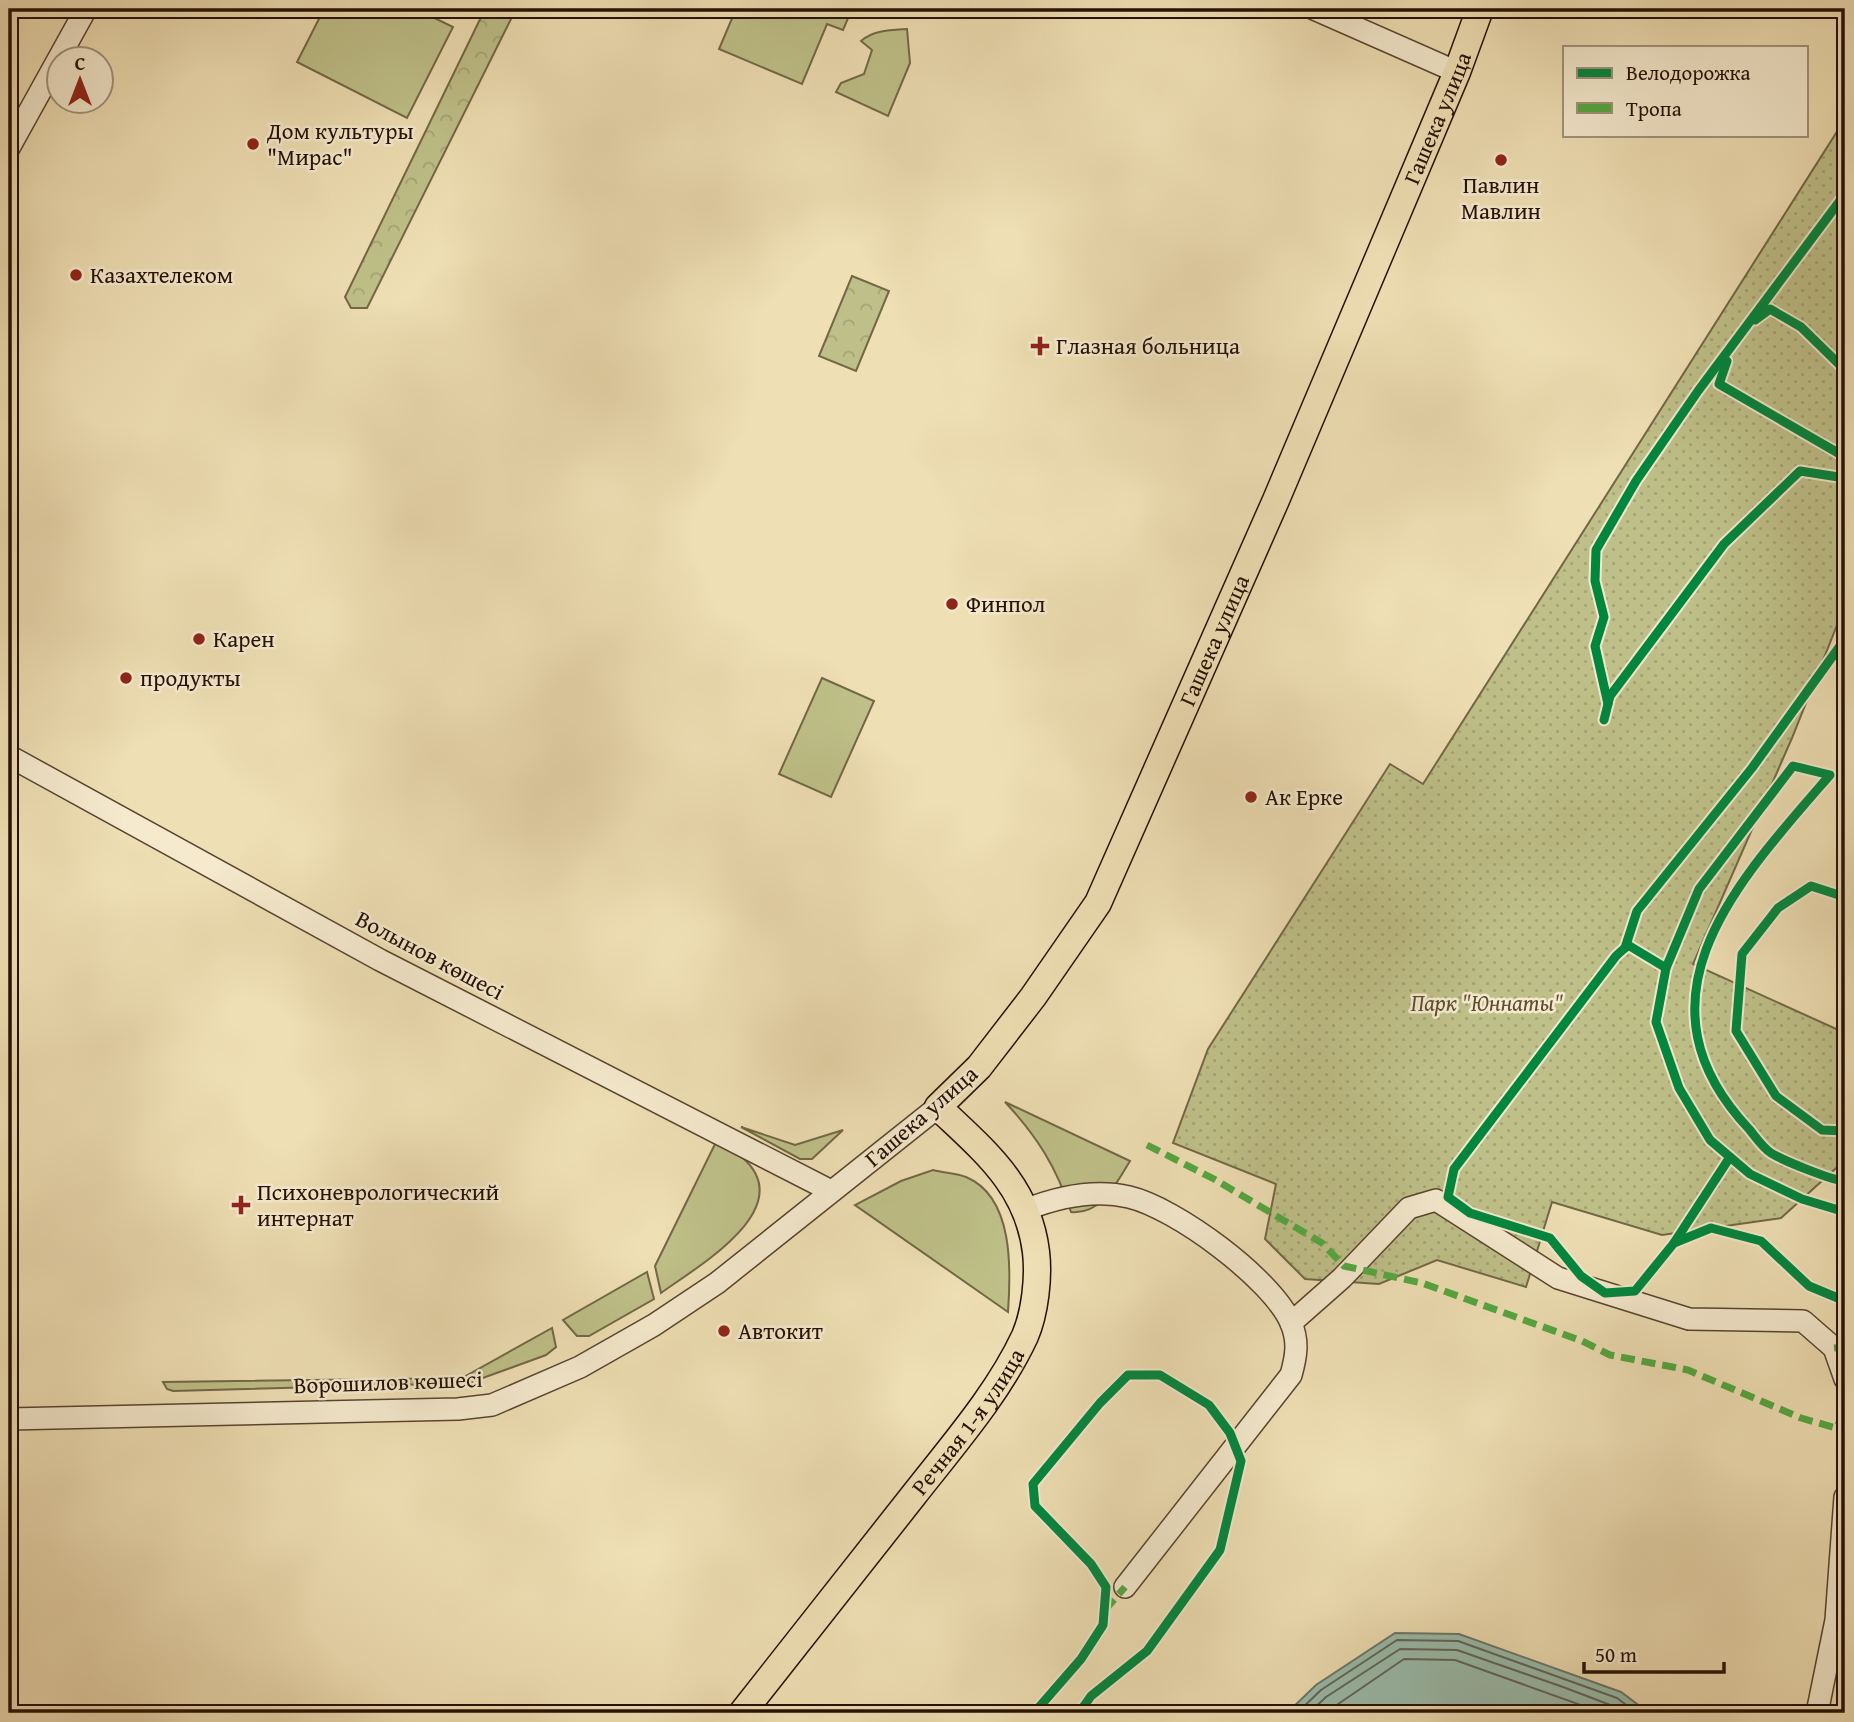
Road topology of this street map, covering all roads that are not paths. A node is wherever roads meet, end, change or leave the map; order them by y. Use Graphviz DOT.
graph roads {
  1 [pos="86,9"];
  2 [pos="1314,9"];
  3 [pos="1479,9"];
  4 [pos="1457,72"];
  5 [pos="9,148"];
  6 [pos="9,756"];
  7 [pos="937,1107"];
  8 [pos="831,1191"];
  9 [pos="1025,1210"];
  10 [pos="1291,1323"];
  11 [pos="1845,1380"];
  12 [pos="9,1419"];
  13 [pos="1845,1497"];
  14 [pos="1125,1587"];
  15 [pos="742,1713"];
  16 [pos="1817,1713"];
  1 -- 5 [label="street"];
  2 -- 4 [label="street"];
  3 -- 4 [label="main road, Гашека улица"];
  4 -- 7 [label="main road, Гашека улица"];
  6 -- 8 [label="street, Волынов көшесі"];
  7 -- 8 [label="street, Гашека улица"];
  7 -- 9 [label="main road, Речная 1-я улица"];
  8 -- 12 [label="street, Ворошилов көшесі"];
  9 -- 10 [label="street"];
  9 -- 15 [label="main road, Речная 1-я улица"];
  10 -- 11 [label="street"];
  10 -- 14 [label="street"];
  13 -- 16 [label="street"];
}
